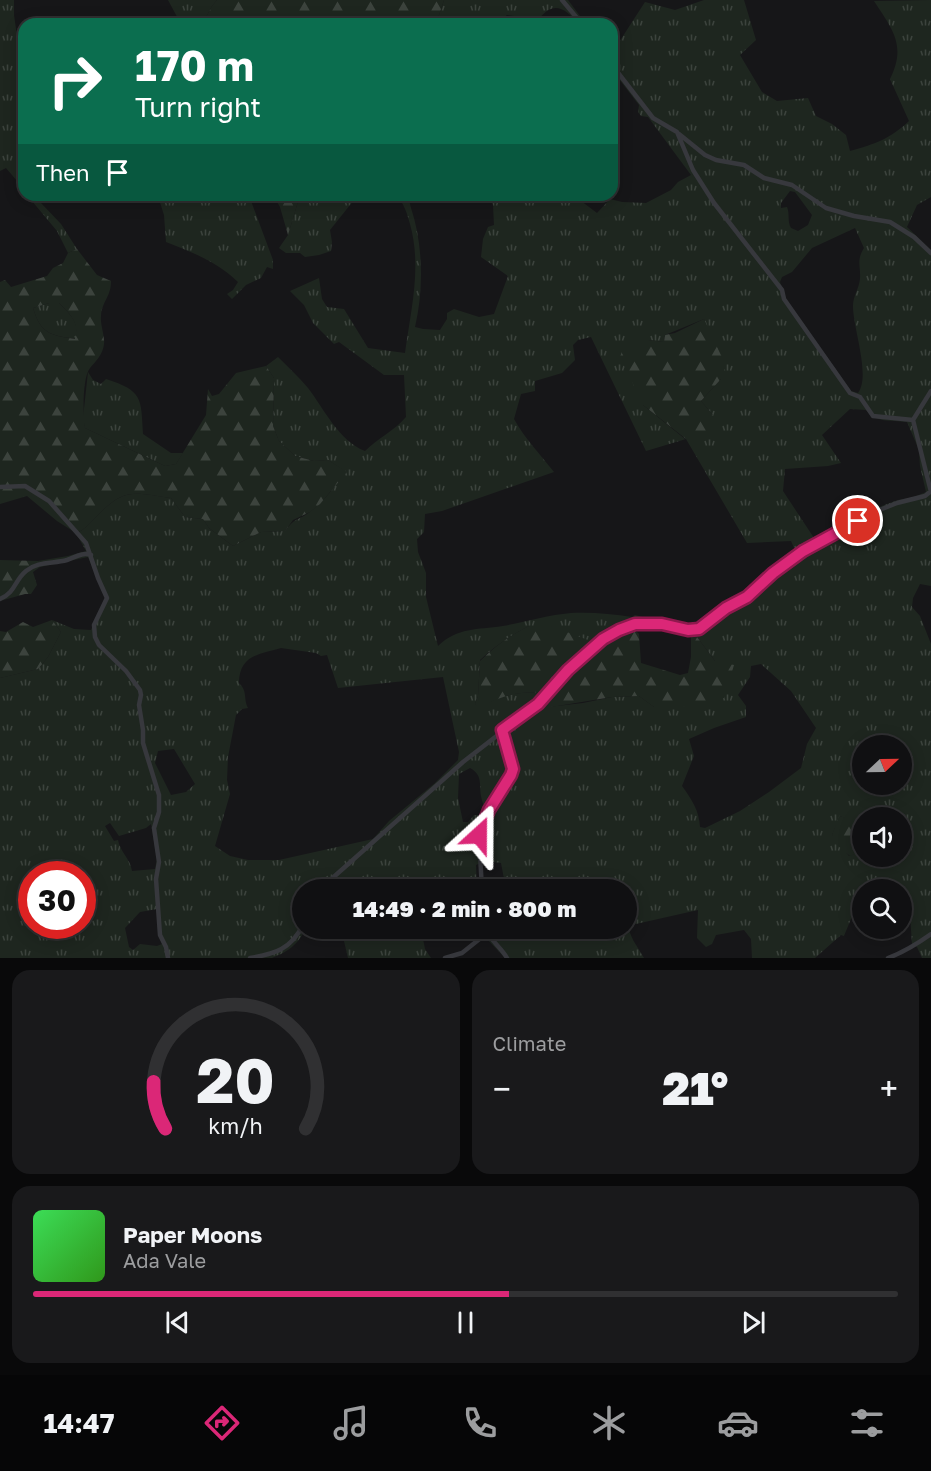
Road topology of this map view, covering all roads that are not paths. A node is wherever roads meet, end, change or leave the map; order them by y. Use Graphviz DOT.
graph roads {
  1 [pos="562,0"];
  2 [pos="577,18"];
  3 [pos="618,73"];
  4 [pos="677,132"];
  5 [pos="931,253"];
  6 [pos="931,391"];
  7 [pos="913,420"];
  8 [pos="0,487"];
  9 [pos="931,492"];
  10 [pos="90,555"];
  11 [pos="0,599"];
  12 [pos="502,730"];
  13 [pos="331,879"];
  14 [pos="481,879"];
  15 [pos="931,934"];
  16 [pos="296,939"];
  17 [pos="477,939"];
  18 [pos="492,939"];
  19 [pos="168,958"];
  20 [pos="250,958"];
  21 [pos="445,958"];
  22 [pos="507,958"];
  23 [pos="888,958"];
  1 -- 2 [label="street"];
  3 -- 4 [label="street"];
  4 -- 5 [label="street"];
  4 -- 7 [label="street"];
  6 -- 7 [label="street"];
  7 -- 9 [label="street"];
  8 -- 10 [label="street"];
  9 -- 12 [label="street"];
  10 -- 11 [label="street"];
  10 -- 19 [label="street"];
  12 -- 13 [label="street"];
  12 -- 14 [label="street"];
  15 -- 23 [label="street"];
  16 -- 20 [label="street"];
  17 -- 21 [label="street"];
  18 -- 22 [label="street"];
}
